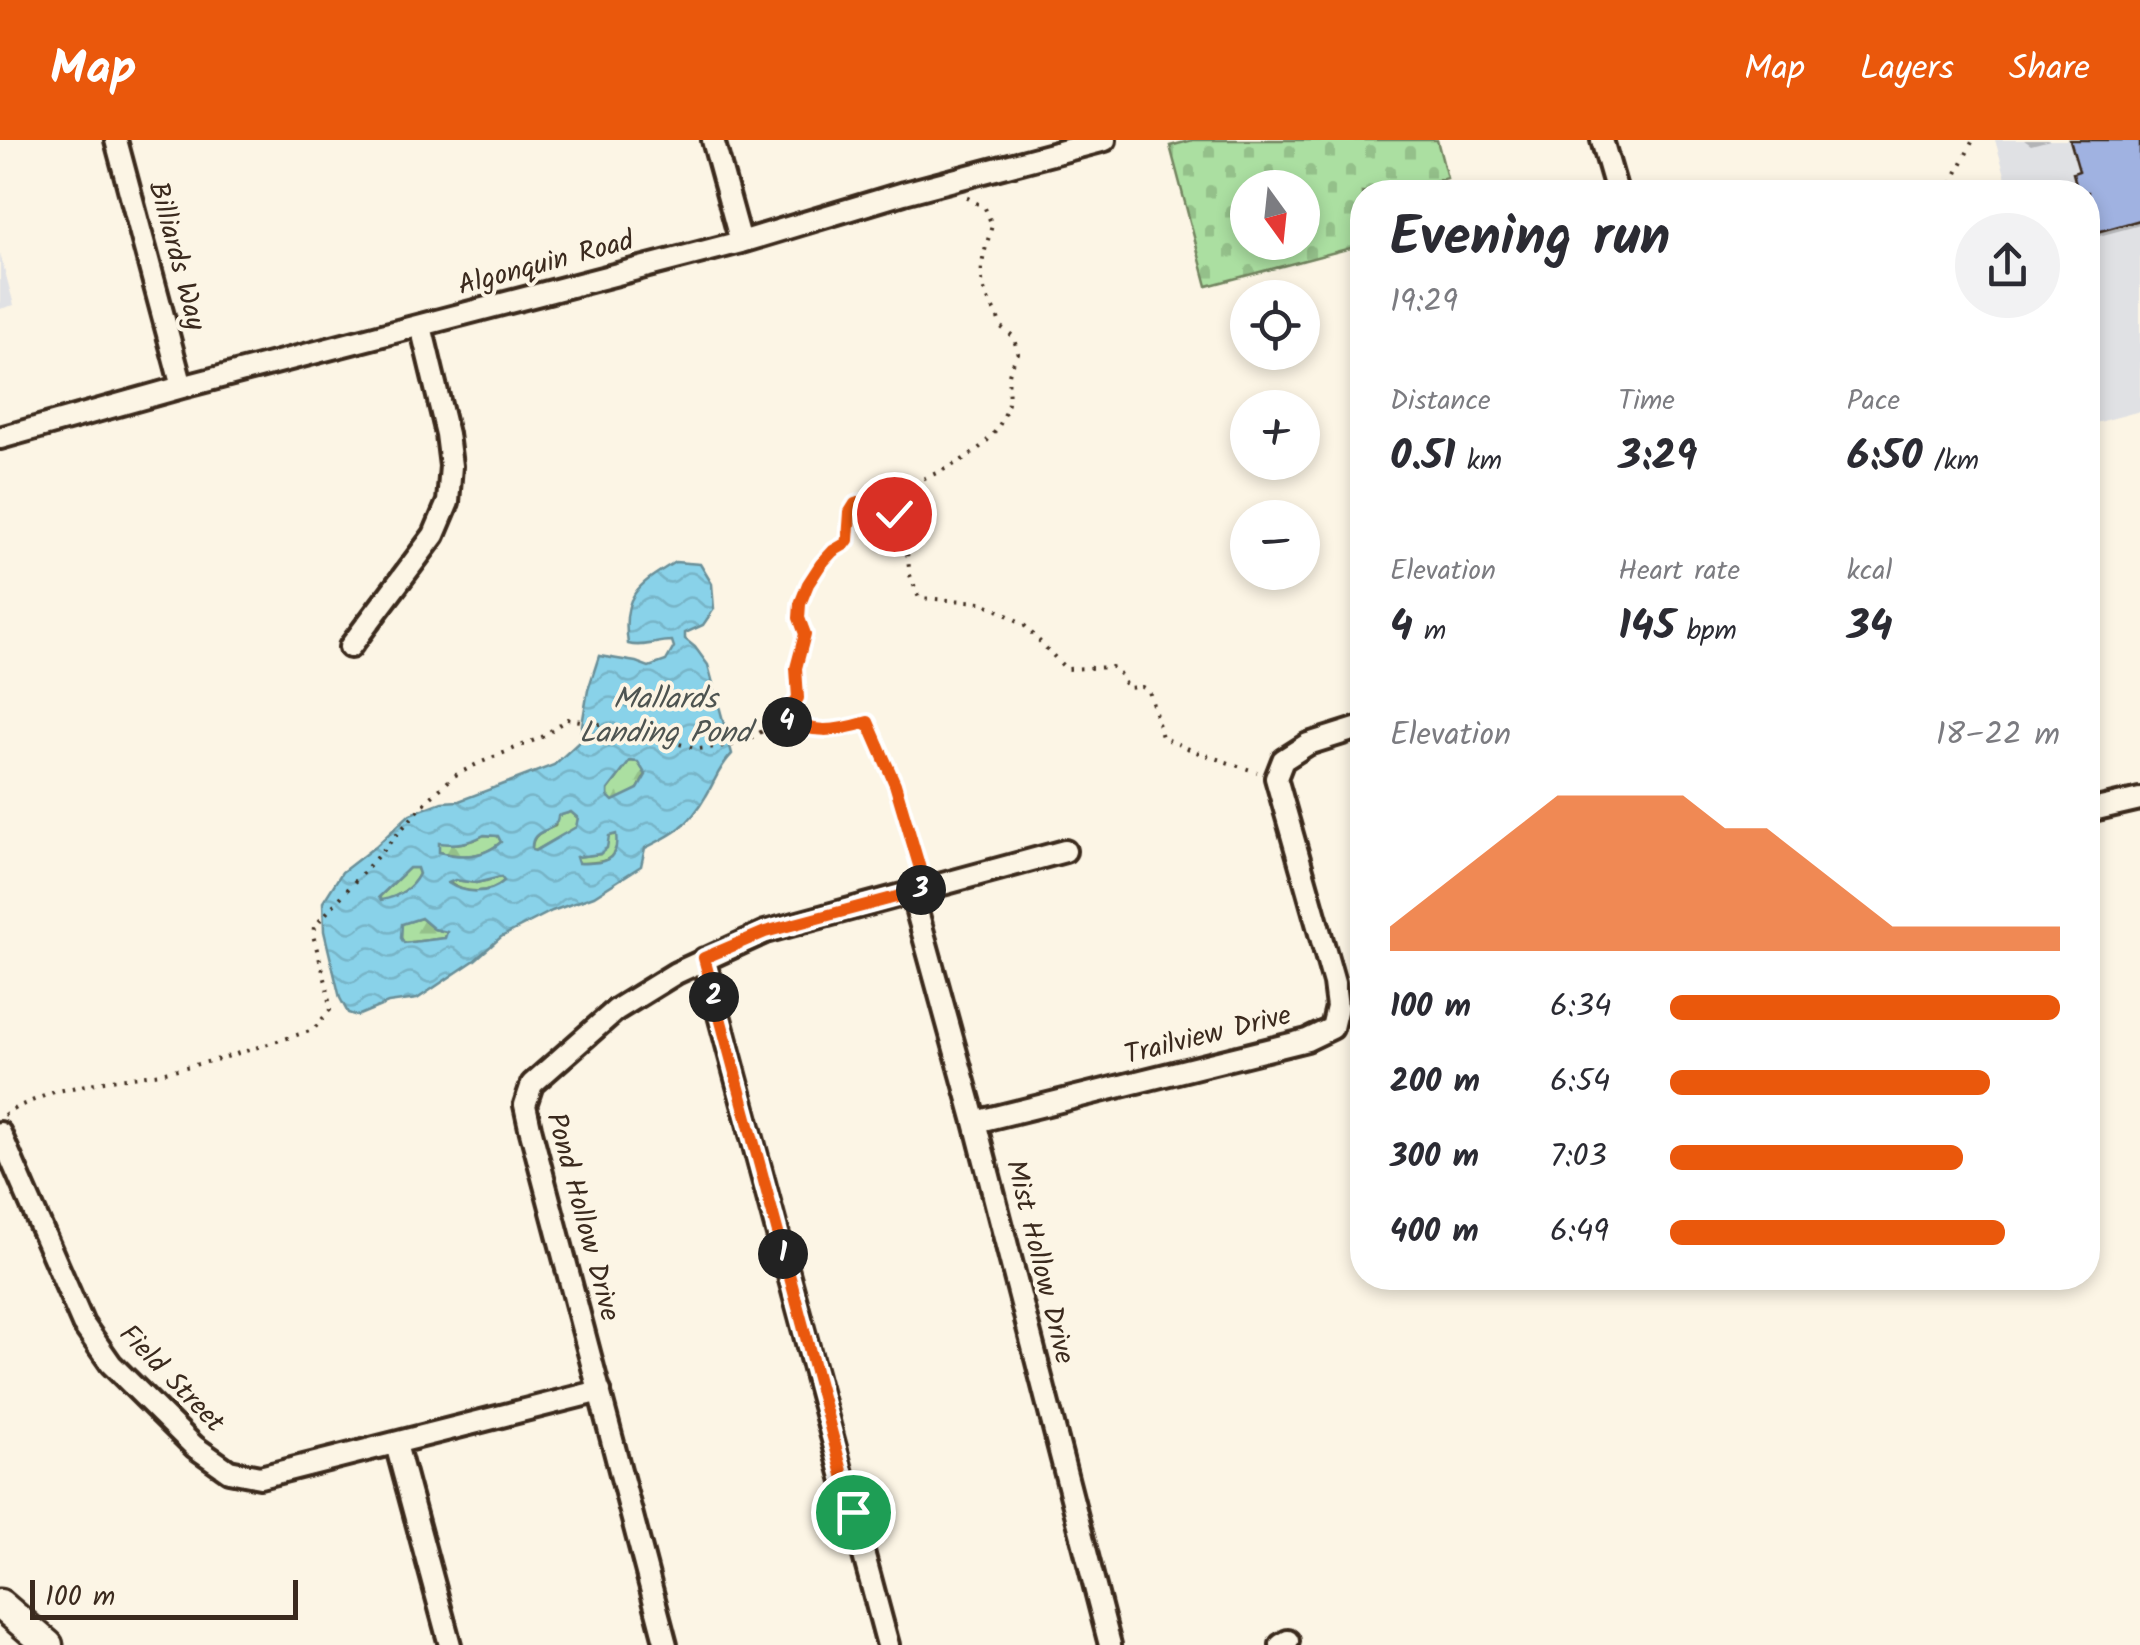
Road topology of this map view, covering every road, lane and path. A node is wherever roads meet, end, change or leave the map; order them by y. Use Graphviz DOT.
graph roads {
  1 [pos="116,140"];
  2 [pos="714,140"];
  3 [pos="1105,140"];
  4 [pos="1602,140"];
  5 [pos="1973,140"];
  6 [pos="1614,180"];
  7 [pos="1954,180"];
  8 [pos="943,184"];
  9 [pos="740,242"];
  10 [pos="421,326"];
  11 [pos="182,387"];
  12 [pos="0,438"];
  13 [pos="887,494"];
  14 [pos="350,648"];
  15 [pos="782,719"];
  16 [pos="1350,731"];
  17 [pos="1276,778"];
  18 [pos="2140,799"];
  19 [pos="2100,808"];
  20 [pos="1065,851"];
  21 [pos="919,891"];
  22 [pos="704,958"];
  23 [pos="0,1118"];
  24 [pos="974,1122"];
  25 [pos="0,1133"];
  26 [pos="600,1391"];
  27 [pos="396,1444"];
  28 [pos="0,1604"];
  29 [pos="48,1645"];
  30 [pos="450,1645"];
  31 [pos="666,1645"];
  32 [pos="888,1645"];
  33 [pos="1110,1645"];
  1 -- 11 [label="street, Billiards Way"];
  2 -- 9 [label="street"];
  3 -- 8 [label="street, Algonquin Road"];
  4 -- 6 [label="street"];
  5 -- 7 [label="path"];
  8 -- 9 [label="street, Algonquin Road"];
  8 -- 13 [label="path"];
  9 -- 10 [label="street, Algonquin Road"];
  10 -- 11 [label="street, Algonquin Road"];
  10 -- 14 [label="street"];
  11 -- 12 [label="street, Algonquin Road"];
  13 -- 15 [label="path"];
  13 -- 17 [label="path"];
  15 -- 21 [label="path"];
  15 -- 23 [label="path"];
  16 -- 17 [label="street"];
  17 -- 24 [label="street, Trailview Drive"];
  18 -- 19 [label="street"];
  20 -- 21 [label="street, Pond Hollow Drive"];
  21 -- 22 [label="street, Pond Hollow Drive"];
  21 -- 24 [label="street, Mist Hollow Drive"];
  22 -- 26 [label="street, Pond Hollow Drive"];
  22 -- 32 [label="street"];
  24 -- 33 [label="street, Mist Hollow Drive"];
  25 -- 27 [label="street, Field Street"];
  26 -- 27 [label="street, Field Street"];
  26 -- 31 [label="street, Pond Hollow Drive"];
  27 -- 30 [label="street"];
  28 -- 29 [label="main road"];
}
